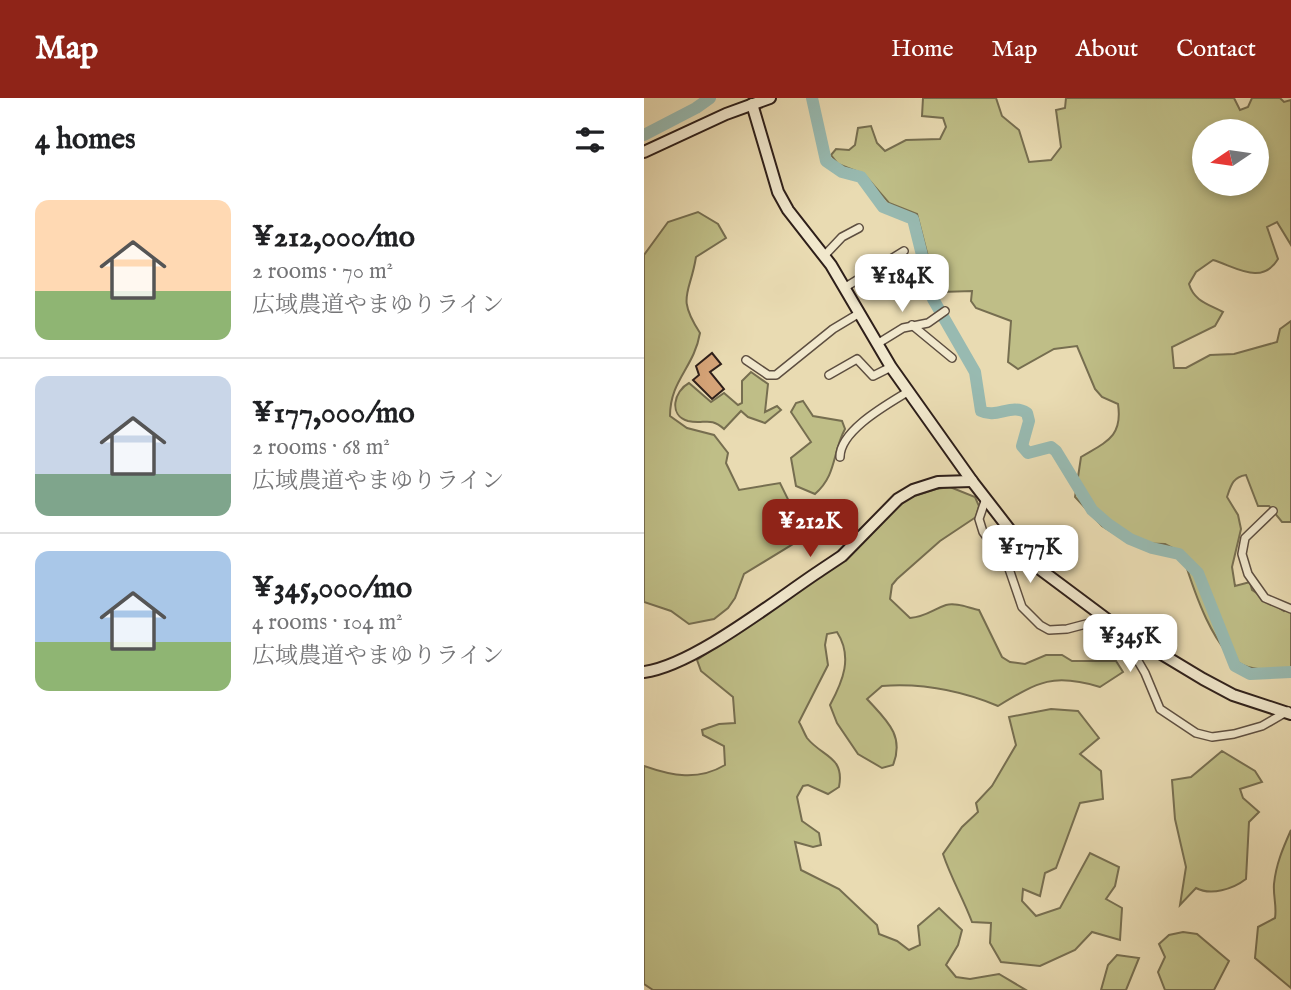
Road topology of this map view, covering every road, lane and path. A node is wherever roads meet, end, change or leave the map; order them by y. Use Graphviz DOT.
graph roads {
  1 [pos="770,98"];
  2 [pos="748,101"];
  3 [pos="644,152"];
  4 [pos="859,228"];
  5 [pos="904,251"];
  6 [pos="825,255"];
  7 [pos="844,288"];
  8 [pos="945,311"];
  9 [pos="858,314"];
  10 [pos="912,325"];
  11 [pos="877,344"];
  12 [pos="952,358"];
  13 [pos="746,360"];
  14 [pos="891,367"];
  15 [pos="829,375"];
  16 [pos="909,391"];
  17 [pos="840,457"];
  18 [pos="972,481"];
  19 [pos="986,498"];
  20 [pos="1273,511"];
  21 [pos="1291,609"];
  22 [pos="1105,619"];
  23 [pos="1120,629"];
  24 [pos="644,672"];
  25 [pos="1290,712"];
  1 -- 2 [label="street"];
  2 -- 3 [label="street"];
  2 -- 6 [label="street"];
  4 -- 6 [label="street"];
  5 -- 7 [label="street"];
  6 -- 7 [label="street"];
  7 -- 9 [label="street"];
  8 -- 10 [label="street"];
  9 -- 11 [label="street"];
  9 -- 13 [label="street"];
  10 -- 11 [label="street"];
  10 -- 12 [label="street"];
  11 -- 14 [label="street"];
  14 -- 15 [label="street"];
  14 -- 16 [label="street"];
  16 -- 17 [label="street"];
  16 -- 18 [label="street"];
  18 -- 19 [label="street"];
  18 -- 24 [label="street"];
  19 -- 22 [label="street"];
  19 -- 22 [label="street"];
  20 -- 21 [label="street"];
  22 -- 23 [label="street"];
  23 -- 25 [label="street"];
  23 -- 25 [label="street"];
}
